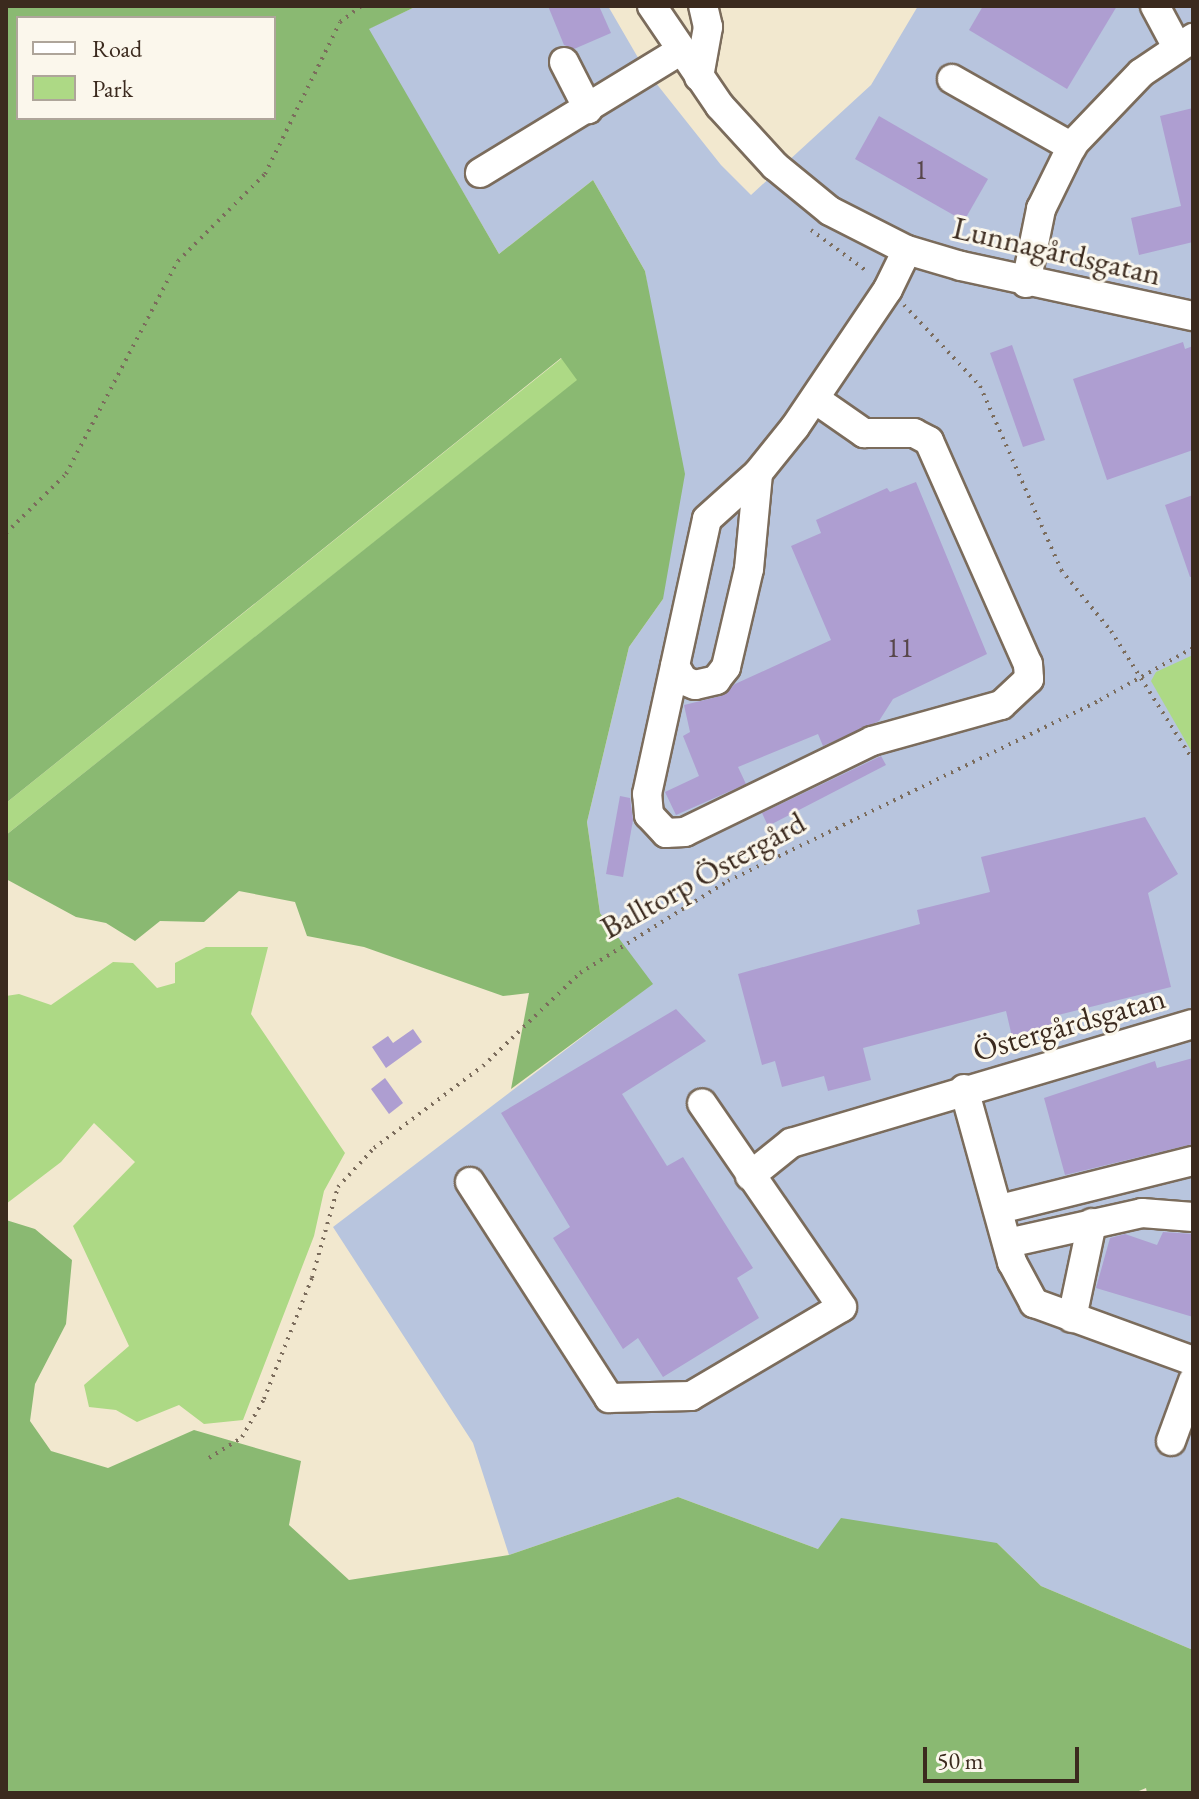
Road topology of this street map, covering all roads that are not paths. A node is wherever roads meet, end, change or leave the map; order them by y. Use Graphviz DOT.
graph roads {
  1 [pos="652,6"];
  2 [pos="703,6"];
  3 [pos="1155,6"];
  4 [pos="1185,43"];
  5 [pos="680,51"];
  6 [pos="564,62"];
  7 [pos="699,77"];
  8 [pos="952,79"];
  9 [pos="588,109"];
  10 [pos="1072,147"];
  11 [pos="480,173"];
  12 [pos="907,250"];
  13 [pos="1026,283"];
  14 [pos="1193,316"];
  15 [pos="815,399"];
  16 [pos="758,473"];
  17 [pos="675,666"];
  18 [pos="1193,1024"];
  19 [pos="964,1089"];
  20 [pos="702,1103"];
  21 [pos="1193,1161"];
  22 [pos="750,1176"];
  23 [pos="470,1182"];
  24 [pos="1000,1209"];
  25 [pos="1193,1217"];
  26 [pos="1092,1223"];
  27 [pos="1008,1243"];
  28 [pos="1072,1318"];
  29 [pos="1193,1361"];
  30 [pos="1193,1381"];
  31 [pos="1171,1441"];
  1 -- 5 [label="street, Lunnagårdsgatan"];
  2 -- 7 [label="street"];
  3 -- 4 [label="street"];
  4 -- 10 [label="street"];
  5 -- 7 [label="street, Lunnagårdsgatan"];
  5 -- 9 [label="street"];
  6 -- 9 [label="street"];
  7 -- 12 [label="street, Lunnagårdsgatan"];
  8 -- 10 [label="street"];
  9 -- 11 [label="street"];
  10 -- 13 [label="street"];
  12 -- 13 [label="street, Lunnagårdsgatan"];
  12 -- 15 [label="street, Lunnagårdsgatan"];
  13 -- 14 [label="street, Lunnagårdsgatan"];
  15 -- 16 [label="street, Lunnagårdsgatan"];
  15 -- 17 [label="street, Lunnagårdsgatan"];
  16 -- 17 [label="street, Lunnagårdsgatan"];
  16 -- 17 [label="street"];
  18 -- 19 [label="street, Östergårdsgatan"];
  19 -- 22 [label="street, Östergårdsgatan"];
  19 -- 24 [label="street, Östergårdsgatan"];
  20 -- 22 [label="street"];
  21 -- 24 [label="street"];
  22 -- 23 [label="street"];
  24 -- 27 [label="street, Östergårdsgatan"];
  25 -- 26 [label="street"];
  26 -- 27 [label="street"];
  26 -- 28 [label="street"];
  27 -- 28 [label="street, Östergårdsgatan"];
  28 -- 29 [label="street, Östergårdsgatan"];
  30 -- 31 [label="street"];
}
